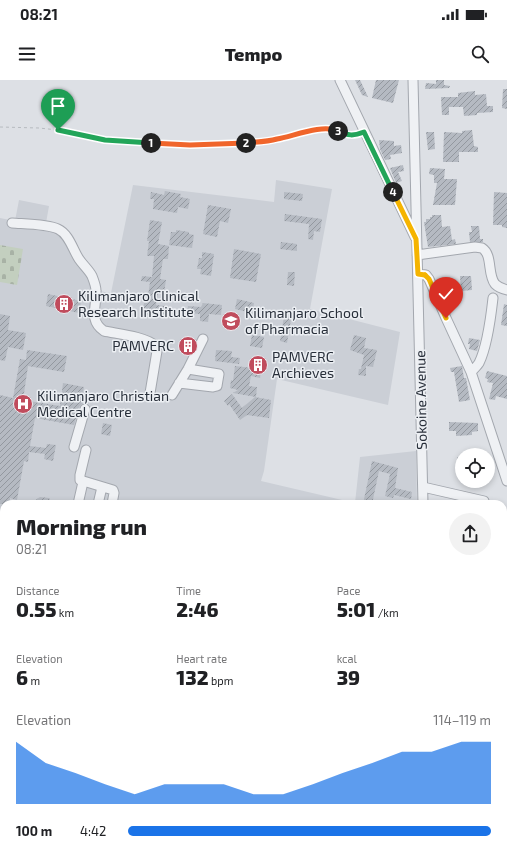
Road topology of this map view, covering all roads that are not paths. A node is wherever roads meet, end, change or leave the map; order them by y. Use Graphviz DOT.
graph roads {
  1 [pos="340,80"];
  2 [pos="413,80"];
  3 [pos="12,223"];
  4 [pos="416,239"];
  5 [pos="418,255"];
  6 [pos="418,274"];
  7 [pos="507,290"];
  8 [pos="493,298"];
  9 [pos="203,339"];
  10 [pos="188,369"];
  11 [pos="471,372"];
  12 [pos="179,382"];
  13 [pos="150,393"];
  14 [pos="172,395"];
  15 [pos="85,409"];
  16 [pos="74,447"];
  17 [pos="86,450"];
  18 [pos="507,481"];
  19 [pos="83,482"];
  20 [pos="102,487"];
  21 [pos="423,487"];
  22 [pos="79,500"];
  23 [pos="99,500"];
  24 [pos="113,500"];
  25 [pos="423,500"];
  26 [pos="480,500"];
  1 -- 4 [label="street"];
  2 -- 4 [label="street, Sokoine Avenue"];
  3 -- 13 [label="street"];
  4 -- 5 [label="street, Sokoine Avenue"];
  5 -- 6 [label="street, Sokoine Avenue"];
  5 -- 7 [label="street"];
  6 -- 11 [label="street"];
  6 -- 21 [label="street, Sokoine Avenue"];
  8 -- 11 [label="street"];
  9 -- 10 [label="street"];
  10 -- 12 [label="street"];
  10 -- 12 [label="street"];
  11 -- 18 [label="street"];
  12 -- 14 [label="street"];
  15 -- 16 [label="street"];
  17 -- 19 [label="street"];
  19 -- 20 [label="street"];
  19 -- 22 [label="street"];
  20 -- 23 [label="street"];
  20 -- 24 [label="street"];
  21 -- 25 [label="street, Sokoine Avenue"];
  21 -- 26 [label="street"];
}
